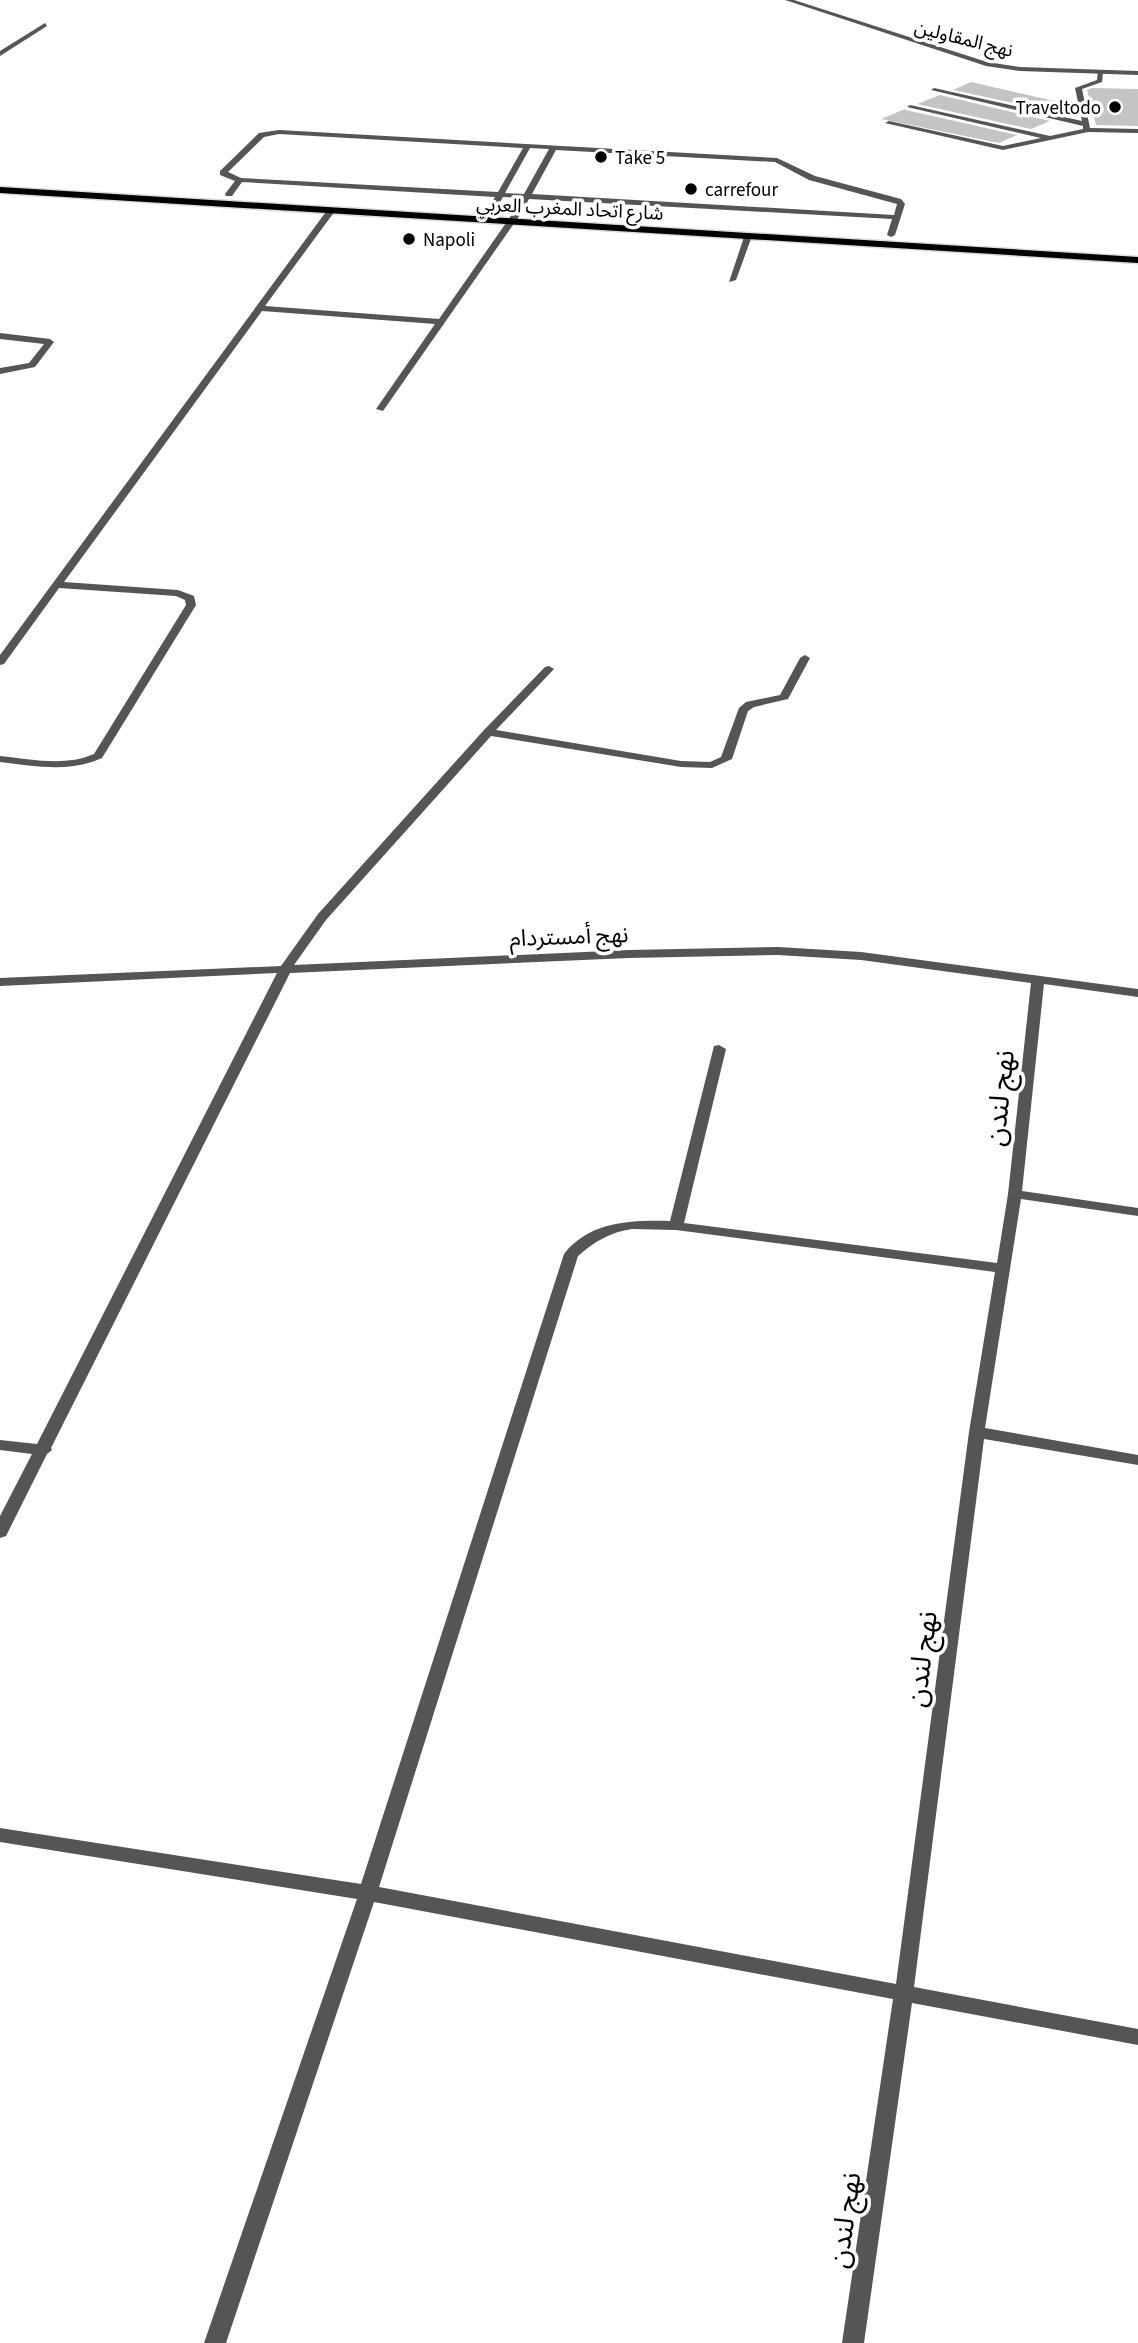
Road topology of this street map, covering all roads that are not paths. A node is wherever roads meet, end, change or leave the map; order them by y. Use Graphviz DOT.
graph roads {
  1 [pos="788,0"];
  2 [pos="45,25"];
  3 [pos="0,54"];
  4 [pos="1100,72"];
  5 [pos="1138,73"];
  6 [pos="934,90"];
  7 [pos="910,107"];
  8 [pos="889,123"];
  9 [pos="1086,127"];
  10 [pos="1138,131"];
  11 [pos="1052,138"];
  12 [pos="528,145"];
  13 [pos="554,147"];
  14 [pos="240,180"];
  15 [pos="0,181"];
  16 [pos="0,190"];
  17 [pos="229,194"];
  18 [pos="500,194"];
  19 [pos="527,196"];
  20 [pos="331,211"];
  21 [pos="491,211"];
  22 [pos="518,212"];
  23 [pos="897,217"];
  24 [pos="512,222"];
  25 [pos="891,235"];
  26 [pos="748,236"];
  27 [pos="1138,250"];
  28 [pos="1138,260"];
  29 [pos="733,281"];
  30 [pos="259,308"];
  31 [pos="439,322"];
  32 [pos="0,336"];
  33 [pos="0,371"];
  34 [pos="380,409"];
  35 [pos="58,585"];
  36 [pos="805,658"];
  37 [pos="0,662"];
  38 [pos="549,670"];
  39 [pos="488,732"];
  40 [pos="0,759"];
  41 [pos="286,968"];
  42 [pos="1038,981"];
  43 [pos="0,982"];
  44 [pos="1138,993"];
  45 [pos="719,1049"];
  46 [pos="1015,1194"];
  47 [pos="1138,1212"];
  48 [pos="676,1226"];
  49 [pos="1002,1268"];
  50 [pos="976,1432"];
  51 [pos="0,1445"];
  52 [pos="44,1450"];
  53 [pos="1138,1460"];
  54 [pos="0,1532"];
  55 [pos="0,1835"];
  56 [pos="368,1893"];
  57 [pos="904,1993"];
  58 [pos="1138,2037"];
  59 [pos="215,2343"];
  60 [pos="853,2343"];
  1 -- 4 [label="street, نهج المقاولين"];
  2 -- 3 [label="street"];
  4 -- 5 [label="street, نهج المقاولين"];
  4 -- 9 [label="street"];
  6 -- 9 [label="street"];
  7 -- 11 [label="street"];
  8 -- 11 [label="street"];
  9 -- 10 [label="street"];
  9 -- 11 [label="street"];
  12 -- 13 [label="street"];
  12 -- 14 [label="street"];
  12 -- 18 [label="street"];
  13 -- 19 [label="street"];
  13 -- 23 [label="street"];
  14 -- 17 [label="street"];
  14 -- 18 [label="street"];
  15 -- 17 [label="main road, شارع اتحاد المغرب العربي"];
  16 -- 20 [label="main road, شارع اتحاد المغرب العربي"];
  17 -- 21 [label="main road, شارع اتحاد المغرب العربي"];
  18 -- 19 [label="street"];
  18 -- 21 [label="street"];
  19 -- 22 [label="street"];
  19 -- 23 [label="street"];
  20 -- 24 [label="main road, شارع اتحاد المغرب العربي"];
  20 -- 30 [label="street"];
  21 -- 22 [label="main road, شارع اتحاد المغرب العربي"];
  22 -- 24 [label="street"];
  22 -- 25 [label="main road, شارع اتحاد المغرب العربي"];
  23 -- 25 [label="street"];
  24 -- 26 [label="main road, شارع اتحاد المغرب العربي"];
  24 -- 31 [label="street"];
  25 -- 27 [label="main road, شارع اتحاد المغرب العربي"];
  26 -- 28 [label="main road, شارع اتحاد المغرب العربي"];
  26 -- 29 [label="street"];
  30 -- 31 [label="street"];
  30 -- 35 [label="street"];
  31 -- 34 [label="street"];
  32 -- 33 [label="street"];
  35 -- 37 [label="street"];
  35 -- 40 [label="street"];
  36 -- 39 [label="street"];
  38 -- 39 [label="street"];
  39 -- 41 [label="street"];
  41 -- 42 [label="street, نهج أمستردام"];
  41 -- 43 [label="street, نهج أمستردام"];
  41 -- 52 [label="street"];
  42 -- 44 [label="street, نهج أمستردام"];
  42 -- 46 [label="street, نهج لندن"];
  45 -- 48 [label="street"];
  46 -- 47 [label="street"];
  46 -- 49 [label="street, نهج لندن"];
  48 -- 49 [label="street"];
  48 -- 56 [label="street"];
  49 -- 50 [label="street, نهج لندن"];
  50 -- 53 [label="street"];
  50 -- 57 [label="street, نهج لندن"];
  51 -- 52 [label="street"];
  52 -- 54 [label="street"];
  55 -- 56 [label="street"];
  56 -- 57 [label="street"];
  56 -- 59 [label="street"];
  57 -- 58 [label="street"];
  57 -- 60 [label="street, نهج لندن"];
}
